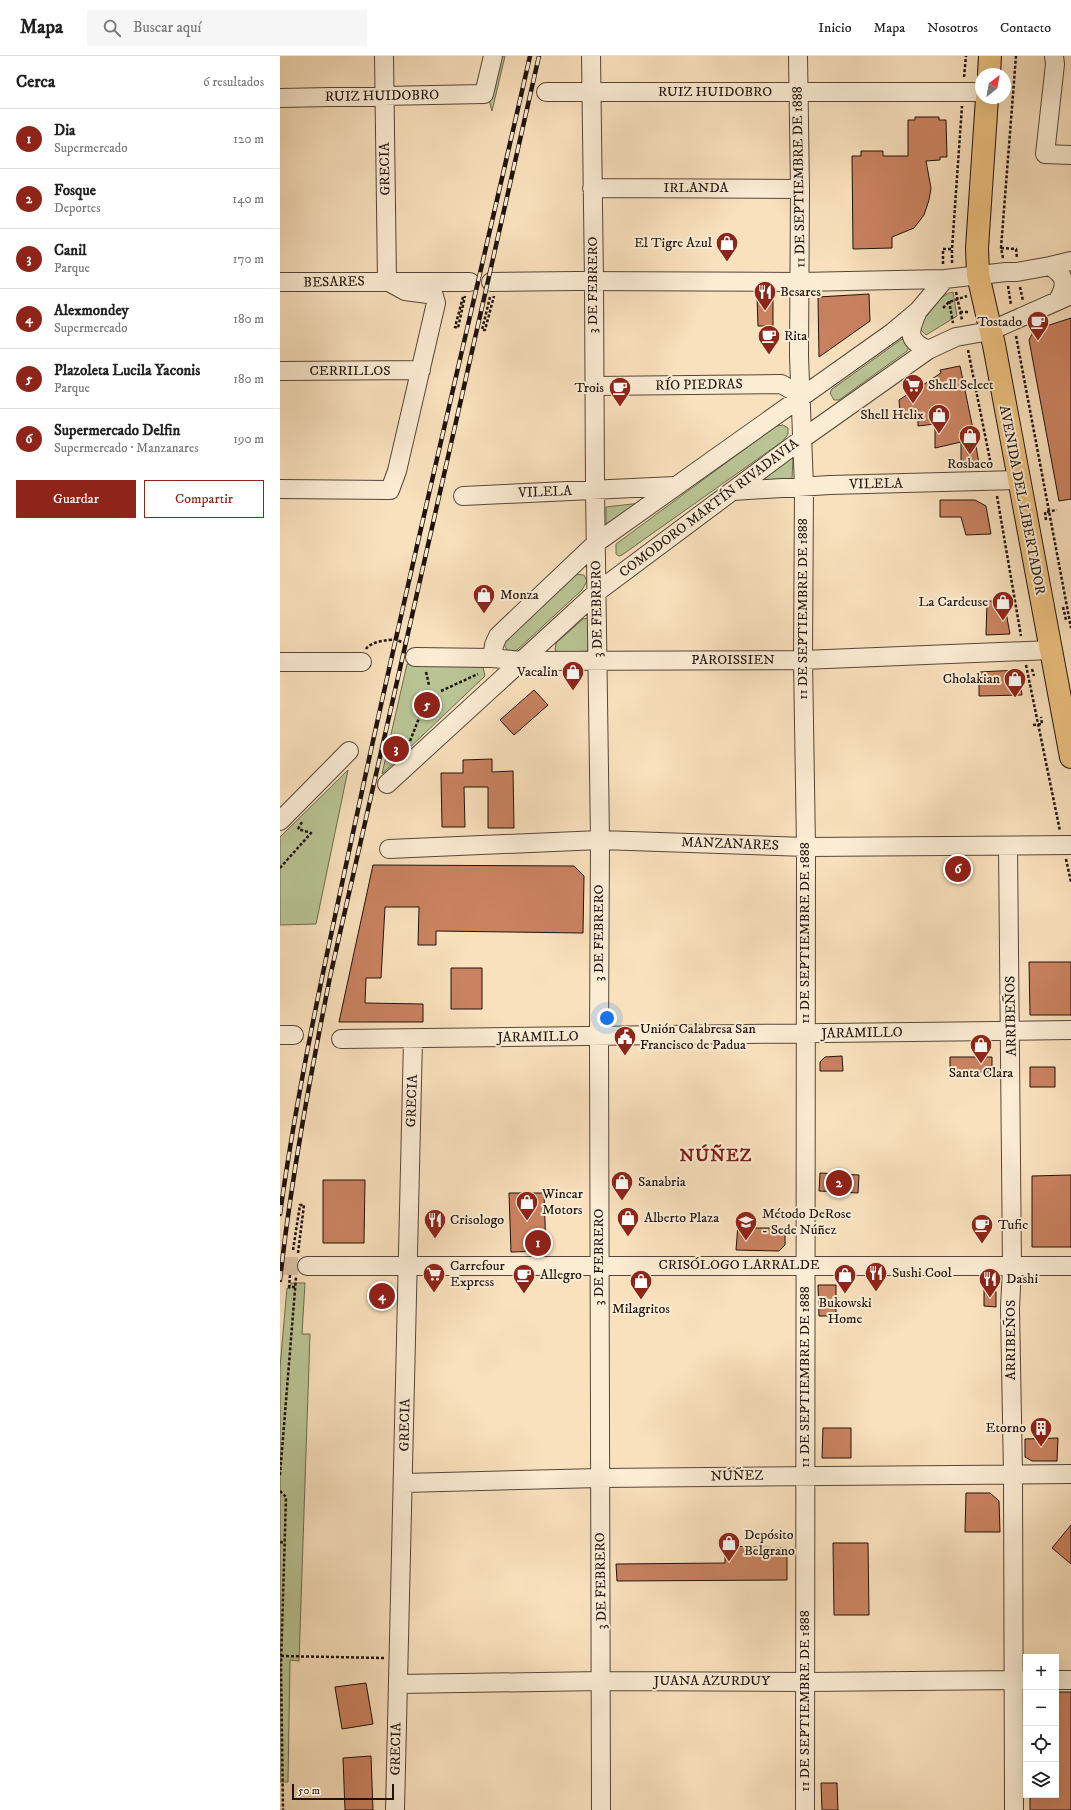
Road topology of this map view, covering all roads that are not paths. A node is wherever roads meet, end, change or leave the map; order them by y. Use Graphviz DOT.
graph roads {
  1 [pos="384,56"];
  2 [pos="493,56"];
  3 [pos="591,56"];
  4 [pos="798,56"];
  5 [pos="990,56"];
  6 [pos="1054,56"];
  7 [pos="989,68"];
  8 [pos="546,92"];
  9 [pos="798,92"];
  10 [pos="975,92"];
  11 [pos="590,93"];
  12 [pos="384,96"];
  13 [pos="280,98"];
  14 [pos="987,104"];
  15 [pos="1071,155"];
  16 [pos="592,188"];
  17 [pos="800,189"];
  18 [pos="1071,261"];
  19 [pos="1050,266"];
  20 [pos="506,272"];
  21 [pos="978,275"];
  22 [pos="945,279"];
  23 [pos="387,281"];
  24 [pos="576,281"];
  25 [pos="594,281"];
  26 [pos="280,282"];
  27 [pos="800,282"];
  28 [pos="464,284"];
  29 [pos="495,291"];
  30 [pos="1064,297"];
  31 [pos="918,311"];
  32 [pos="990,331"];
  33 [pos="928,350"];
  34 [pos="421,370"];
  35 [pos="280,371"];
  36 [pos="594,386"];
  37 [pos="801,396"];
  38 [pos="802,439"];
  39 [pos="1018,480"];
  40 [pos="675,486"];
  41 [pos="804,487"];
  42 [pos="280,489"];
  43 [pos="595,490"];
  44 [pos="733,491"];
  45 [pos="463,496"];
  46 [pos="596,543"];
  47 [pos="597,592"];
  48 [pos="1051,650"];
  49 [pos="412,651"];
  50 [pos="492,658"];
  51 [pos="803,660"];
  52 [pos="522,661"];
  53 [pos="598,661"];
  54 [pos="280,662"];
  55 [pos="362,662"];
  56 [pos="1070,749"];
  57 [pos="349,751"];
  58 [pos="387,784"];
  59 [pos="286,824"];
  60 [pos="600,840"];
  61 [pos="1071,845"];
  62 [pos="806,846"];
  63 [pos="1008,846"];
  64 [pos="389,849"];
  65 [pos="1071,1030"];
  66 [pos="1011,1031"];
  67 [pos="805,1034"];
  68 [pos="599,1037"];
  69 [pos="340,1039"];
  70 [pos="413,1039"];
  71 [pos="408,1240"];
  72 [pos="599,1265"];
  73 [pos="805,1265"];
  74 [pos="408,1266"];
  75 [pos="1071,1266"];
  76 [pos="1012,1267"];
  77 [pos="1071,1474"];
  78 [pos="1013,1475"];
  79 [pos="805,1476"];
  80 [pos="600,1478"];
  81 [pos="404,1483"];
  82 [pos="1020,1680"];
  83 [pos="1059,1680"];
  84 [pos="1071,1680"];
  85 [pos="602,1681"];
  86 [pos="806,1682"];
  87 [pos="398,1684"];
  88 [pos="395,1810"];
  89 [pos="601,1810"];
  90 [pos="805,1810"];
  91 [pos="1014,1810"];
  1 -- 12 [label="street, GRECIA"];
  2 -- 12 [label="street, RUIZ HUIDOBRO"];
  3 -- 11 [label="street, 3 DE FEBRERO"];
  4 -- 9 [label="street, 11 DE SEPTIEMBRE DE 1888"];
  5 -- 7 [label="main road"];
  6 -- 15 [label="street"];
  8 -- 11 [label="street, RUIZ HUIDOBRO"];
  9 -- 10 [label="street, RUIZ HUIDOBRO"];
  9 -- 11 [label="street, RUIZ HUIDOBRO"];
  9 -- 17 [label="street, 11 DE SEPTIEMBRE DE 1888"];
  11 -- 16 [label="street, 3 DE FEBRERO"];
  12 -- 13 [label="street, RUIZ HUIDOBRO"];
  12 -- 23 [label="street, GRECIA"];
  14 -- 21 [label="main road, AVENIDA DEL LIBERTADOR"];
  16 -- 17 [label="street, IRLANDA"];
  16 -- 25 [label="street, 3 DE FEBRERO"];
  17 -- 27 [label="street, 11 DE SEPTIEMBRE DE 1888"];
  18 -- 19 [label="street"];
  19 -- 21 [label="street"];
  19 -- 30 [label="street"];
  20 -- 24 [label="street"];
  21 -- 22 [label="street"];
  21 -- 32 [label="main road, AVENIDA DEL LIBERTADOR"];
  22 -- 27 [label="street"];
  22 -- 31 [label="street"];
  23 -- 26 [label="street, BESARES"];
  23 -- 28 [label="street, BESARES"];
  23 -- 34 [label="street"];
  24 -- 25 [label="street"];
  24 -- 29 [label="street"];
  25 -- 27 [label="street"];
  25 -- 36 [label="street, 3 DE FEBRERO"];
  27 -- 37 [label="street, 11 DE SEPTIEMBRE DE 1888"];
  30 -- 32 [label="street, COMODORO MARTÍN RIVADAVIA"];
  31 -- 33 [label="street"];
  31 -- 37 [label="street"];
  32 -- 33 [label="street, COMODORO MARTÍN RIVADAVIA"];
  32 -- 39 [label="main road, AVENIDA DEL LIBERTADOR"];
  33 -- 38 [label="street, COMODORO MARTÍN RIVADAVIA"];
  34 -- 35 [label="street, CERRILLOS"];
  34 -- 42 [label="street"];
  36 -- 37 [label="street, RÍO PIEDRAS"];
  36 -- 43 [label="street, 3 DE FEBRERO"];
  37 -- 38 [label="street, 11 DE SEPTIEMBRE DE 1888"];
  37 -- 40 [label="street"];
  38 -- 41 [label="street, 11 DE SEPTIEMBRE DE 1888"];
  38 -- 44 [label="street, COMODORO MARTÍN RIVADAVIA"];
  39 -- 41 [label="street, VILELA"];
  39 -- 48 [label="main road, AVENIDA DEL LIBERTADOR"];
  40 -- 43 [label="street, VILELA"];
  40 -- 46 [label="street"];
  41 -- 44 [label="street, VILELA"];
  41 -- 51 [label="street, 11 DE SEPTIEMBRE DE 1888"];
  43 -- 45 [label="street, VILELA"];
  43 -- 46 [label="street, 3 DE FEBRERO"];
  44 -- 47 [label="street, COMODORO MARTÍN RIVADAVIA"];
  46 -- 47 [label="street, 3 DE FEBRERO"];
  46 -- 50 [label="street"];
  47 -- 52 [label="street, COMODORO MARTÍN RIVADAVIA"];
  47 -- 53 [label="street, 3 DE FEBRERO"];
  48 -- 51 [label="street, PAROISSIEN"];
  48 -- 56 [label="main road, AVENIDA DEL LIBERTADOR"];
  49 -- 50 [label="street, PAROISSIEN"];
  50 -- 52 [label="street, PAROISSIEN"];
  51 -- 53 [label="street, PAROISSIEN"];
  51 -- 62 [label="street, 11 DE SEPTIEMBRE DE 1888"];
  52 -- 53 [label="street, PAROISSIEN"];
  52 -- 58 [label="street, COMODORO MARTÍN RIVADAVIA"];
  53 -- 60 [label="street, 3 DE FEBRERO"];
  54 -- 55 [label="street"];
  57 -- 59 [label="street"];
  60 -- 62 [label="street, MANZANARES"];
  60 -- 64 [label="street, MANZANARES"];
  60 -- 68 [label="street, 3 DE FEBRERO"];
  61 -- 63 [label="street, MANZANARES"];
  62 -- 63 [label="street, MANZANARES"];
  62 -- 67 [label="street, 11 DE SEPTIEMBRE DE 1888"];
  63 -- 66 [label="street, ARRIBEÑOS"];
  65 -- 66 [label="street, JARAMILLO"];
  66 -- 67 [label="street, JARAMILLO"];
  66 -- 76 [label="street, ARRIBEÑOS"];
  67 -- 68 [label="street, JARAMILLO"];
  67 -- 73 [label="street, 11 DE SEPTIEMBRE DE 1888"];
  68 -- 70 [label="street, JARAMILLO"];
  68 -- 72 [label="street, 3 DE FEBRERO"];
  69 -- 70 [label="street, JARAMILLO"];
  70 -- 71 [label="street, GRECIA"];
  71 -- 74 [label="street, GRECIA"];
  71 -- 74 [label="street, CRISÓLOGO LARRALDE"];
  72 -- 73 [label="street, CRISÓLOGO LARRALDE"];
  72 -- 74 [label="street, CRISÓLOGO LARRALDE"];
  72 -- 80 [label="street, 3 DE FEBRERO"];
  73 -- 76 [label="street, CRISÓLOGO LARRALDE"];
  73 -- 79 [label="street, 11 DE SEPTIEMBRE DE 1888"];
  74 -- 81 [label="street, GRECIA"];
  75 -- 76 [label="street, CRISÓLOGO LARRALDE"];
  76 -- 78 [label="street, ARRIBEÑOS"];
  77 -- 78 [label="street, NÚÑEZ"];
  78 -- 79 [label="street, NÚÑEZ"];
  78 -- 82 [label="street, ARRIBEÑOS"];
  79 -- 80 [label="street, NÚÑEZ"];
  79 -- 86 [label="street, 11 DE SEPTIEMBRE DE 1888"];
  80 -- 81 [label="street, NÚÑEZ"];
  80 -- 85 [label="street, 3 DE FEBRERO"];
  81 -- 87 [label="street, GRECIA"];
  82 -- 86 [label="street, JUANA AZURDUY"];
  82 -- 91 [label="street, ARRIBEÑOS"];
  83 -- 84 [label="street"];
  85 -- 86 [label="street, JUANA AZURDUY"];
  85 -- 87 [label="street, JUANA AZURDUY"];
  85 -- 89 [label="street, 3 DE FEBRERO"];
  86 -- 90 [label="street, 11 DE SEPTIEMBRE DE 1888"];
  87 -- 88 [label="street, GRECIA"];
}
